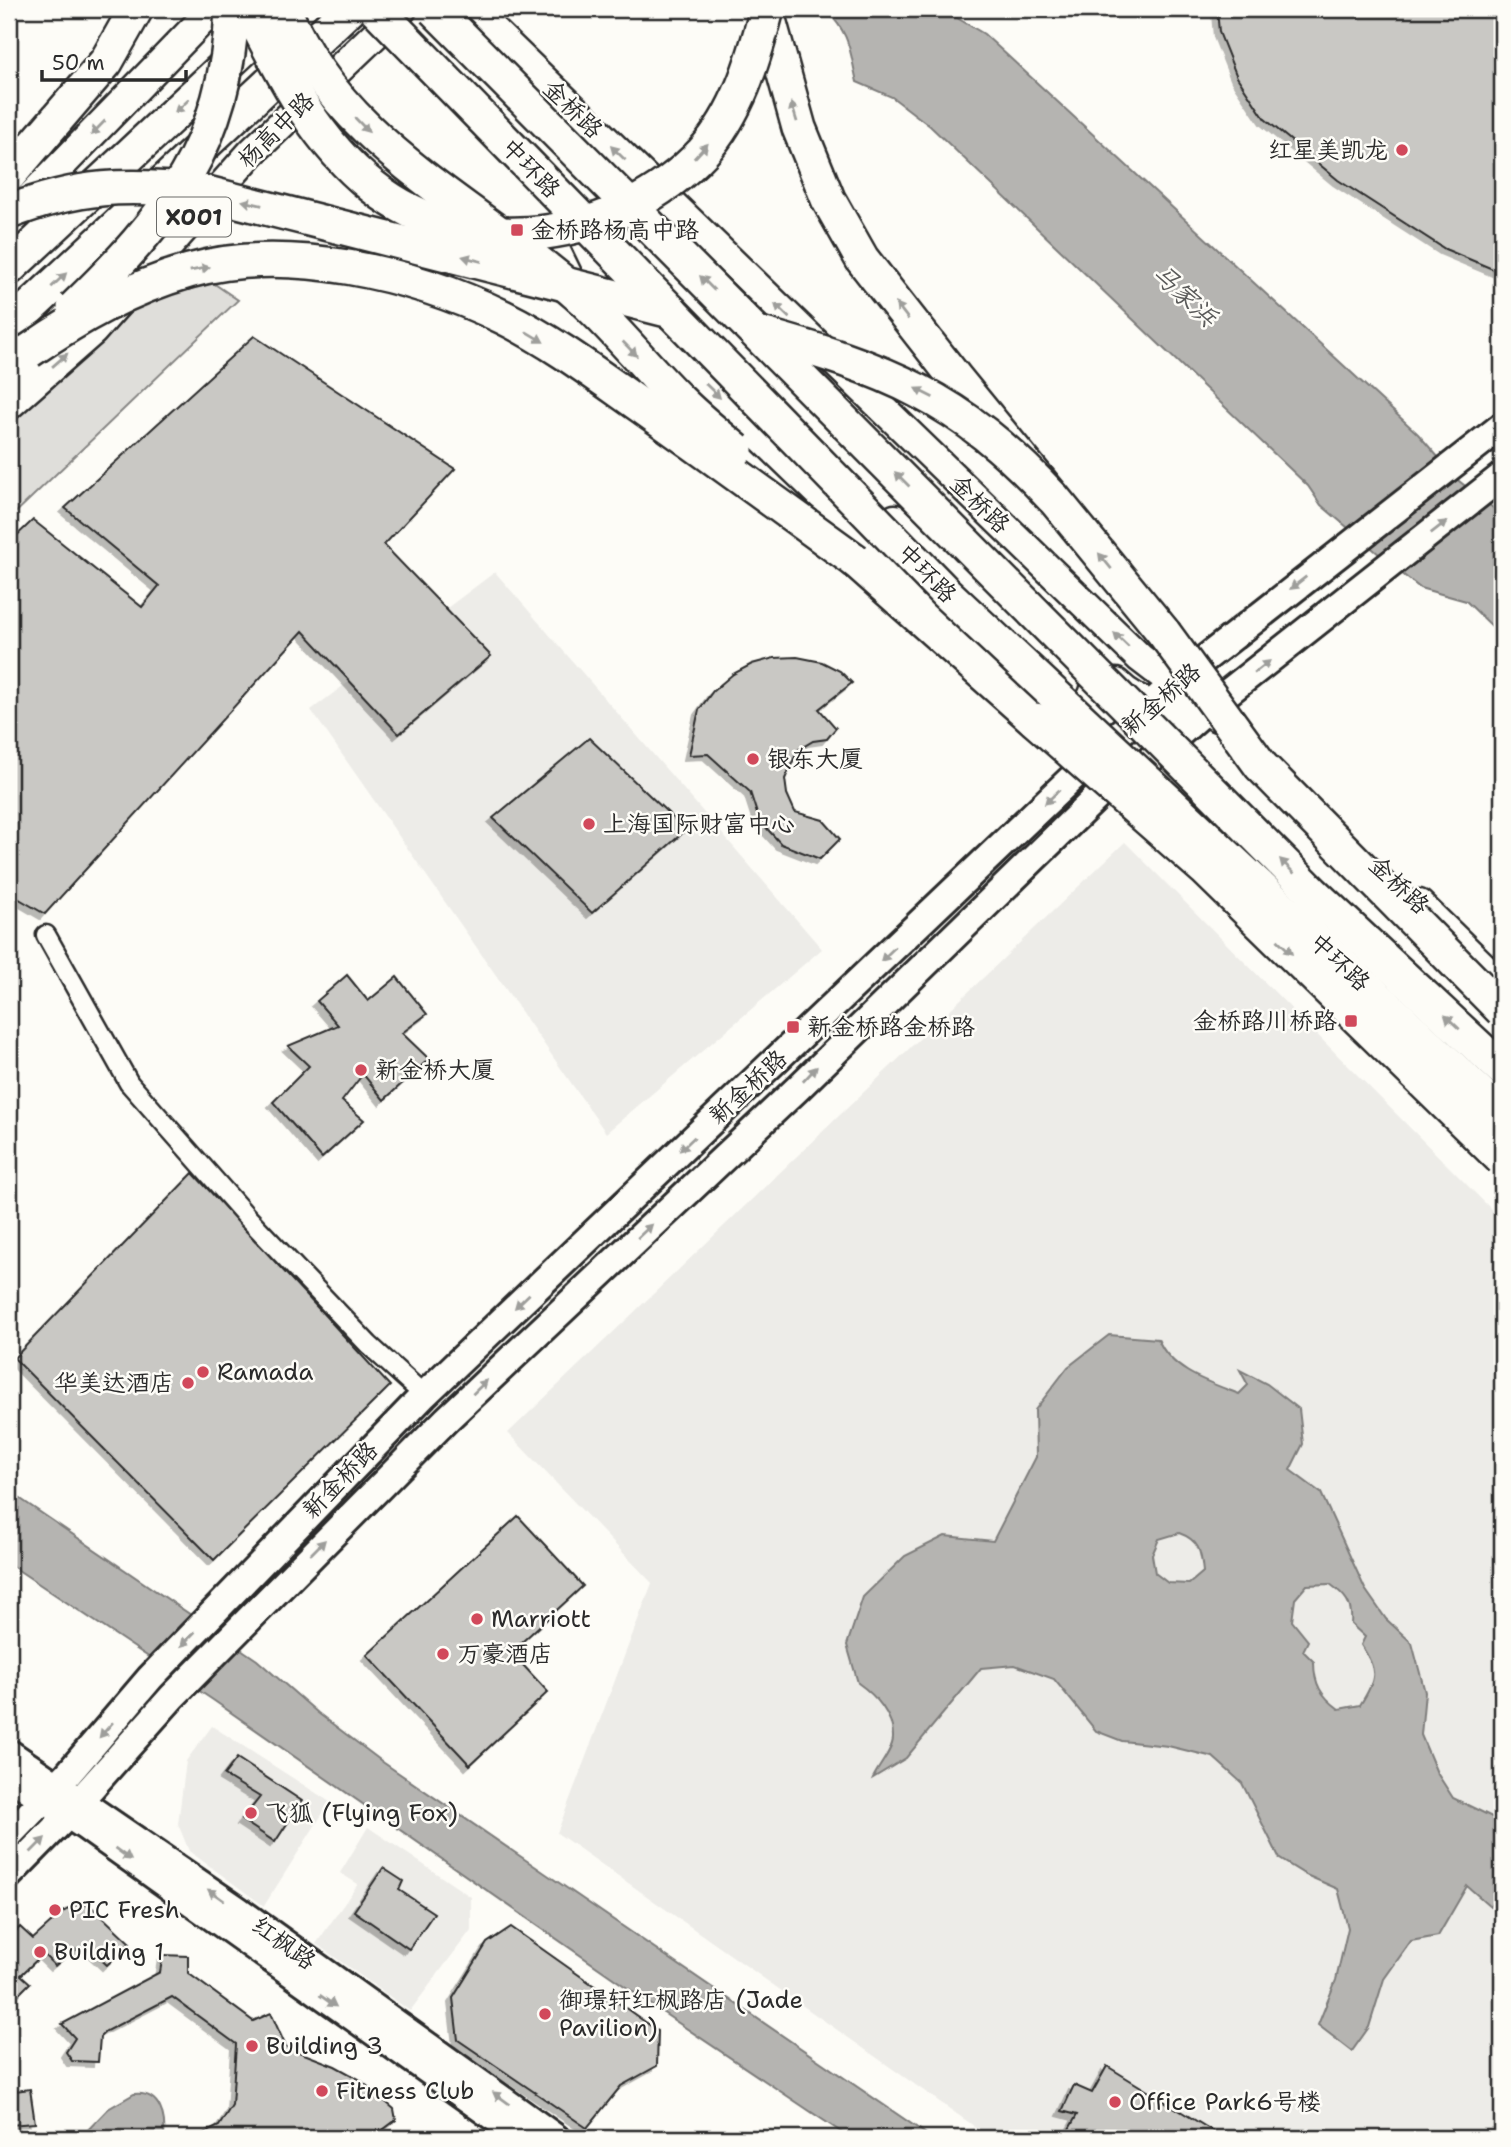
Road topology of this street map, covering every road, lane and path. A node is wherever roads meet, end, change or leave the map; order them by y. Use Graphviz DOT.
graph roads {
  1 [pos="136,9"];
  2 [pos="214,9"];
  3 [pos="232,9"];
  4 [pos="249,9"];
  5 [pos="285,9"];
  6 [pos="349,9"];
  7 [pos="360,9"];
  8 [pos="402,9"];
  9 [pos="414,9"];
  10 [pos="434,9"];
  11 [pos="471,9"];
  12 [pos="766,11"];
  13 [pos="378,19"];
  14 [pos="9,175"];
  15 [pos="665,199"];
  16 [pos="9,212"];
  17 [pos="9,220"];
  18 [pos="578,227"];
  19 [pos="9,268"];
  20 [pos="16,349"];
  21 [pos="9,405"];
  22 [pos="1502,426"];
  23 [pos="1500,478"];
  24 [pos="1052,497"];
  25 [pos="891,515"];
  26 [pos="856,561"];
  27 [pos="980,625"];
  28 [pos="1174,683"];
  29 [pos="1151,705"];
  30 [pos="1208,709"];
  31 [pos="1119,735"];
  32 [pos="1094,757"];
  33 [pos="1143,766"];
  34 [pos="1205,869"];
  35 [pos="46,935"];
  36 [pos="1502,985"];
  37 [pos="1502,1010"];
  38 [pos="1502,1069"];
  39 [pos="1502,1114"];
  40 [pos="1502,1135"];
  41 [pos="1502,1159"];
  42 [pos="424,1395"];
  43 [pos="9,1753"];
  44 [pos="9,1776"];
  45 [pos="49,1792"];
  46 [pos="73,1808"];
  47 [pos="9,1835"];
  48 [pos="9,1874"];
  49 [pos="523,2138"];
  50 [pos="556,2138"];
  1 -- 14 [label="highway"];
  2 -- 17 [label="main road, one-way"];
  3 -- 20 [label="highway, bridge"];
  4 -- 12 [label="highway, one-way, bridge"];
  5 -- 19 [label="highway, one-way, bridge"];
  5 -- 26 [label="highway, one-way, bridge"];
  20 -- 6 [label="highway, 杨高中路 / X001, one-way, bridge"];
  7 -- 13 [label="main road"];
  8 -- 13 [label="main road, 杨高中路"];
  9 -- 15 [label="main road"];
  38 -- 10 [label="highway, 中环路, one-way, bridge"];
  15 -- 11 [label="main road, 金桥路, one-way"];
  24 -- 12 [label="highway, one-way, bridge"];
  13 -- 18 [label="main road"];
  21 -- 13 [label="main road, 杨高中路 / X001, one-way"];
  13 -- 27 [label="highway, 中环路, bridge"];
  28 -- 15 [label="main road, 金桥路, one-way"];
  24 -- 16 [label="highway, one-way, bridge"];
  18 -- 25 [label="main road"];
  18 -- 32 [label="main road, one-way"];
  20 -- 26 [label="highway, one-way, bridge"];
  22 -- 28 [label="street, 新金桥路, one-way"];
  30 -- 23 [label="street, 新金桥路, one-way"];
  37 -- 24 [label="highway, one-way, bridge"];
  25 -- 29 [label="main road"];
  25 -- 31 [label="main road"];
  26 -- 34 [label="highway, bridge"];
  27 -- 34 [label="highway, bridge"];
  27 -- 39 [label="highway, 中环路, bridge"];
  28 -- 29 [label="street, 新金桥路"];
  28 -- 30 [label="main road, 金桥路"];
  29 -- 30 [label="main road"];
  29 -- 31 [label="street, 新金桥路"];
  30 -- 33 [label="street, 新金桥路"];
  30 -- 36 [label="main road, 金桥路"];
  31 -- 32 [label="street, 新金桥路"];
  31 -- 33 [label="main road"];
  32 -- 33 [label="main road"];
  32 -- 42 [label="street, 新金桥路, one-way"];
  33 -- 40 [label="main road"];
  46 -- 33 [label="street, 新金桥路, one-way"];
  34 -- 41 [label="highway, one-way, bridge"];
  35 -- 42 [label="street"];
  42 -- 45 [label="street, 新金桥路, one-way"];
  43 -- 45 [label="street, 红枫路"];
  44 -- 45 [label="street, 红枫路"];
  45 -- 46 [label="street, 红枫路"];
  45 -- 47 [label="street, 新金桥路"];
  48 -- 46 [label="street, 新金桥路, one-way"];
  46 -- 49 [label="street, 红枫路, one-way"];
  50 -- 46 [label="street, 红枫路, one-way"];
}
